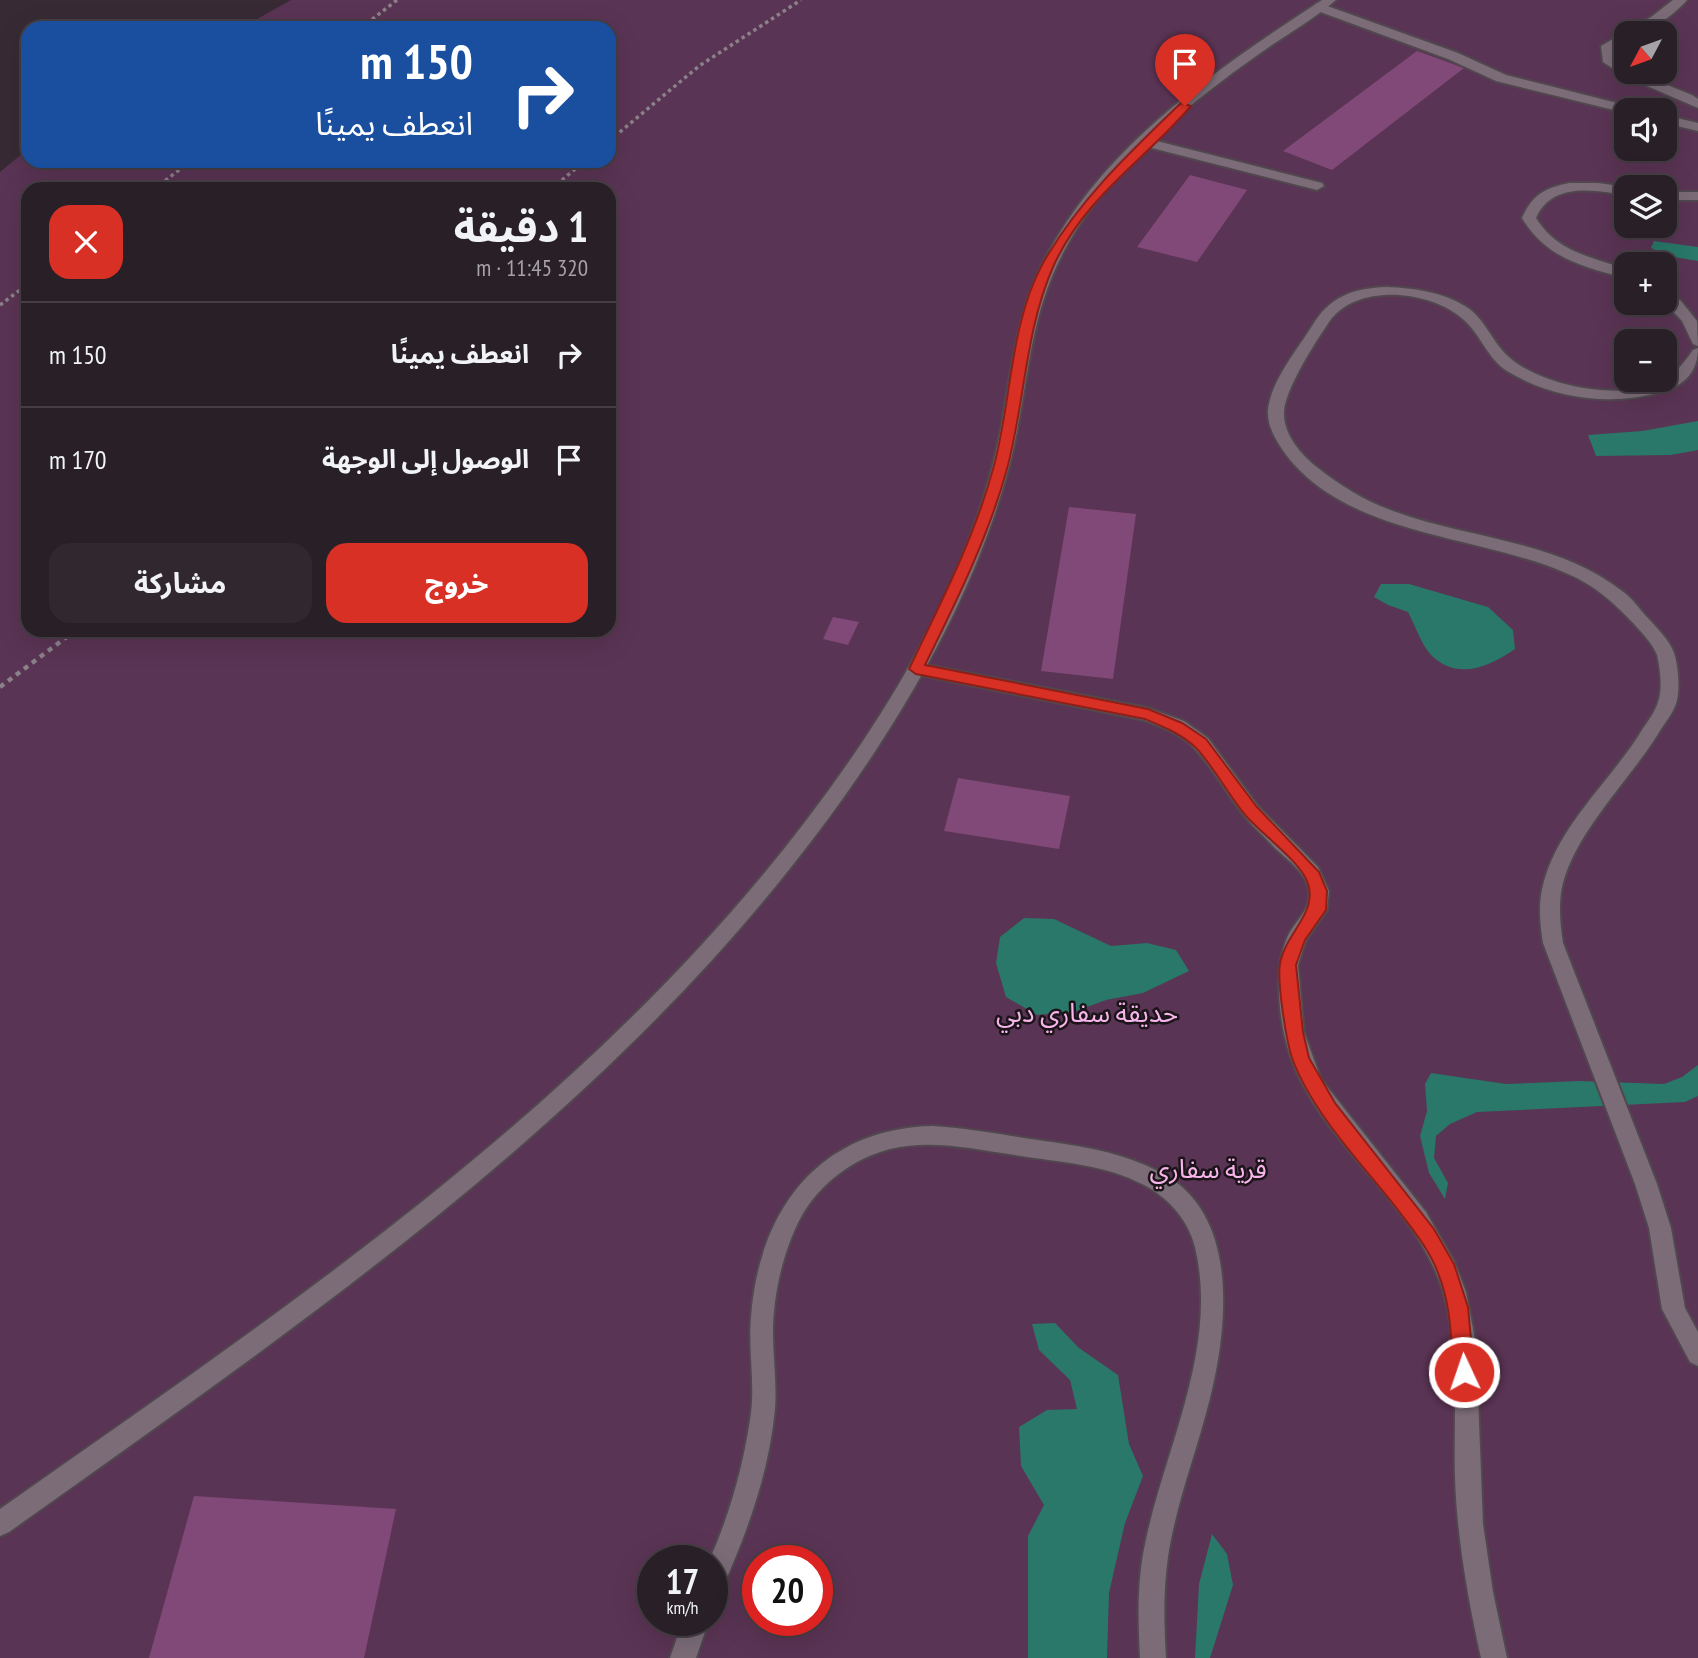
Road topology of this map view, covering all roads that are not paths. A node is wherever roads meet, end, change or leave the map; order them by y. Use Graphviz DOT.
graph roads {
  1 [pos="1681,0"];
  2 [pos="1324,3"];
  3 [pos="1653,21"];
  4 [pos="1614,44"];
  5 [pos="1614,66"];
  6 [pos="1651,84"];
  7 [pos="1698,104"];
  8 [pos="1614,106"];
  9 [pos="1677,122"];
  10 [pos="1698,127"];
  11 [pos="1144,142"];
  12 [pos="1317,186"];
  13 [pos="1614,189"];
  14 [pos="1677,196"];
  15 [pos="1698,196"];
  16 [pos="1614,270"];
  17 [pos="1677,304"];
  18 [pos="1698,341"];
  19 [pos="1698,354"];
  20 [pos="916,669"];
  21 [pos="1698,1355"];
  22 [pos="0,1524"];
  23 [pos="727,1545"];
  24 [pos="691,1636"];
  25 [pos="683,1658"];
  26 [pos="1153,1658"];
  27 [pos="1493,1658"];
  1 -- 3 [label="street"];
  2 -- 8 [label="street"];
  2 -- 11 [label="street"];
  4 -- 5 [label="street"];
  6 -- 7 [label="street"];
  9 -- 10 [label="street"];
  11 -- 12 [label="street"];
  11 -- 20 [label="street"];
  13 -- 16 [label="street"];
  14 -- 15 [label="street"];
  17 -- 18 [label="street"];
  19 -- 21 [label="street"];
  20 -- 22 [label="street"];
  20 -- 27 [label="street"];
  23 -- 26 [label="street"];
  24 -- 25 [label="street"];
}
